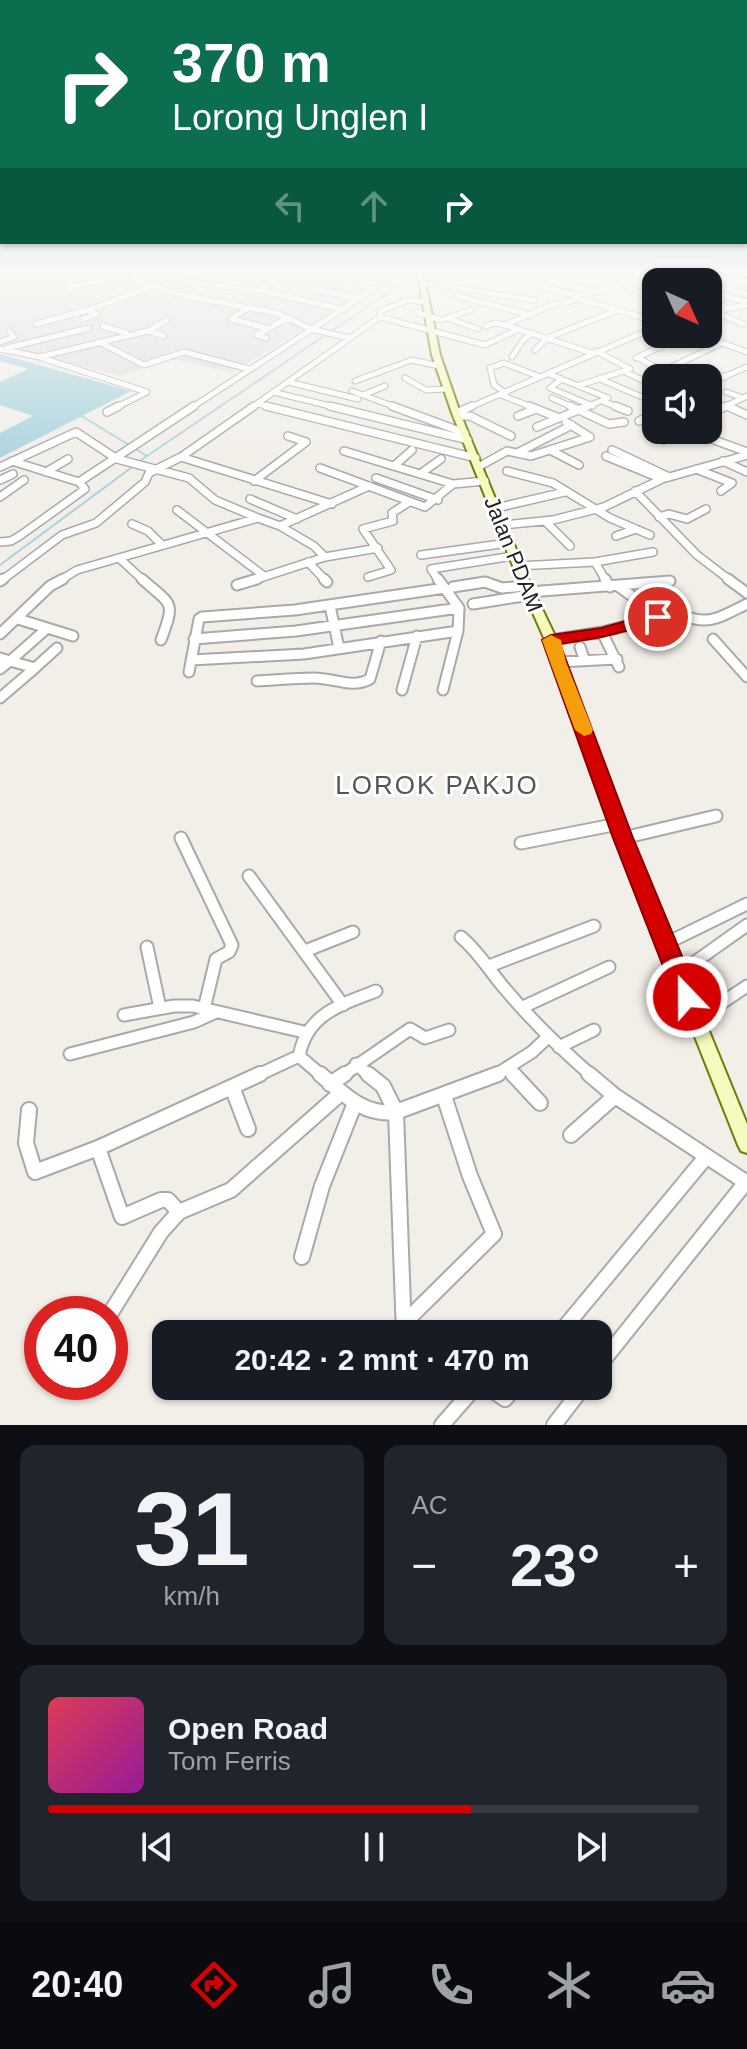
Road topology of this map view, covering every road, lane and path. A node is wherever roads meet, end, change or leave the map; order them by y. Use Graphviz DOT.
graph roads {
  1 [pos="50,338"];
  2 [pos="116,338"];
  3 [pos="306,338"];
  4 [pos="350,338"];
  5 [pos="431,338"];
  6 [pos="454,338"];
  7 [pos="501,338"];
  8 [pos="527,338"];
  9 [pos="547,338"];
  10 [pos="627,338"];
  11 [pos="99,342"];
  12 [pos="722,343"];
  13 [pos="659,348"];
  14 [pos="712,348"];
  15 [pos="2,349"];
  16 [pos="535,350"];
  17 [pos="594,352"];
  18 [pos="747,352"];
  19 [pos="39,357"];
  20 [pos="512,357"];
  21 [pos="638,358"];
  22 [pos="621,362"];
  23 [pos="439,366"];
  24 [pos="747,367"];
  25 [pos="249,369"];
  26 [pos="625,372"];
  27 [pos="549,374"];
  28 [pos="722,376"];
  29 [pos="540,377"];
  30 [pos="725,377"];
  31 [pos="405,378"];
  32 [pos="722,378"];
  33 [pos="562,379"];
  34 [pos="600,379"];
  35 [pos="642,380"];
  36 [pos="355,381"];
  37 [pos="288,382"];
  38 [pos="385,386"];
  39 [pos="579,386"];
  40 [pos="447,389"];
  41 [pos="352,391"];
  42 [pos="273,392"];
  43 [pos="726,392"];
  44 [pos="504,394"];
  45 [pos="396,396"];
  46 [pos="642,396"];
  47 [pos="745,397"];
  48 [pos="366,398"];
  49 [pos="552,398"];
  50 [pos="382,402"];
  51 [pos="604,402"];
  52 [pos="258,404"];
  53 [pos="593,406"];
  54 [pos="722,406"];
  55 [pos="725,407"];
  56 [pos="722,408"];
  57 [pos="536,409"];
  58 [pos="581,410"];
  59 [pos="434,411"];
  60 [pos="628,411"];
  61 [pos="107,412"];
  62 [pos="362,414"];
  63 [pos="457,415"];
  64 [pos="747,415"];
  65 [pos="518,416"];
  66 [pos="422,417"];
  67 [pos="642,420"];
  68 [pos="639,421"];
  69 [pos="565,422"];
  70 [pos="624,422"];
  71 [pos="344,426"];
  72 [pos="537,427"];
  73 [pos="288,436"];
  74 [pos="466,436"];
  75 [pos="511,436"];
  76 [pos="722,444"];
  77 [pos="412,450"];
  78 [pos="550,450"];
  79 [pos="344,451"];
  80 [pos="517,453"];
  81 [pos="609,453"];
  82 [pos="747,454"];
  83 [pos="122,457"];
  84 [pos="181,457"];
  85 [pos="68,459"];
  86 [pos="441,459"];
  87 [pos="12,461"];
  88 [pos="723,461"];
  89 [pos="478,462"];
  90 [pos="579,465"];
  91 [pos="394,466"];
  92 [pos="0,467"];
  93 [pos="155,467"];
  94 [pos="320,468"];
  95 [pos="696,469"];
  96 [pos="507,471"];
  97 [pos="46,472"];
  98 [pos="747,472"];
  99 [pos="13,474"];
  100 [pos="420,474"];
  101 [pos="376,478"];
  102 [pos="665,478"];
  103 [pos="0,480"];
  104 [pos="24,480"];
  105 [pos="254,481"];
  106 [pos="485,481"];
  107 [pos="79,482"];
  108 [pos="453,484"];
  109 [pos="369,486"];
  110 [pos="635,491"];
  111 [pos="721,491"];
  112 [pos="565,492"];
  113 [pos="0,497"];
  114 [pos="250,499"];
  115 [pos="438,500"];
  116 [pos="409,502"];
  117 [pos="332,504"];
  118 [pos="496,508"];
  119 [pos="597,509"];
  120 [pos="706,509"];
  121 [pos="177,510"];
  122 [pos="659,517"];
  123 [pos="258,518"];
  124 [pos="297,519"];
  125 [pos="546,522"];
  126 [pos="132,524"];
  127 [pos="502,525"];
  128 [pos="280,526"];
  129 [pos="636,529"];
  130 [pos="209,531"];
  131 [pos="650,535"];
  132 [pos="616,536"];
  133 [pos="0,542"];
  134 [pos="508,543"];
  135 [pos="162,545"];
  136 [pos="570,546"];
  137 [pos="378,548"];
  138 [pos="653,552"];
  139 [pos="421,555"];
  140 [pos="513,556"];
  141 [pos="325,557"];
  142 [pos="119,558"];
  143 [pos="308,562"];
  144 [pos="595,562"];
  145 [pos="517,566"];
  146 [pos="264,576"];
  147 [pos="368,577"];
  148 [pos="0,581"];
  149 [pos="670,581"];
  150 [pos="327,582"];
  151 [pos="237,585"];
  152 [pos="614,587"];
  153 [pos="449,588"];
  154 [pos="528,591"];
  155 [pos="746,592"];
  156 [pos="473,604"];
  157 [pos="747,604"];
  158 [pos="330,606"];
  159 [pos="459,608"];
  160 [pos="654,612"];
  161 [pos="18,619"];
  162 [pos="335,625"];
  163 [pos="44,631"];
  164 [pos="458,631"];
  165 [pos="602,632"];
  166 [pos="0,634"];
  167 [pos="73,636"];
  168 [pos="417,636"];
  169 [pos="194,639"];
  170 [pos="713,639"];
  171 [pos="161,640"];
  172 [pos="551,640"];
  173 [pos="381,641"];
  174 [pos="580,647"];
  175 [pos="57,648"];
  176 [pos="339,648"];
  177 [pos="5,659"];
  178 [pos="191,660"];
  179 [pos="585,661"];
  180 [pos="558,662"];
  181 [pos="35,668"];
  182 [pos="0,669"];
  183 [pos="189,672"];
  184 [pos="747,677"];
  185 [pos="257,681"];
  186 [pos="402,690"];
  187 [pos="443,690"];
  188 [pos="0,698"];
  189 [pos="716,816"];
  190 [pos="620,831"];
  191 [pos="181,838"];
  192 [pos="521,843"];
  193 [pos="249,876"];
  194 [pos="747,904"];
  195 [pos="747,925"];
  196 [pos="594,926"];
  197 [pos="353,932"];
  198 [pos="461,937"];
  199 [pos="665,944"];
  200 [pos="147,947"];
  201 [pos="305,951"];
  202 [pos="489,966"];
  203 [pos="609,967"];
  204 [pos="678,974"];
  205 [pos="747,986"];
  206 [pos="376,991"];
  207 [pos="343,1005"];
  208 [pos="523,1007"];
  209 [pos="160,1008"];
  210 [pos="210,1011"];
  211 [pos="124,1015"];
  212 [pos="696,1020"];
  213 [pos="449,1030"];
  214 [pos="594,1030"];
  215 [pos="304,1032"];
  216 [pos="549,1036"];
  217 [pos="559,1047"];
  218 [pos="70,1054"];
  219 [pos="299,1056"];
  220 [pos="356,1064"];
  221 [pos="508,1068"];
  222 [pos="232,1087"];
  223 [pos="336,1088"];
  224 [pos="444,1096"];
  225 [pos="615,1096"];
  226 [pos="355,1103"];
  227 [pos="540,1103"];
  228 [pos="29,1110"];
  229 [pos="396,1112"];
  230 [pos="248,1129"];
  231 [pos="571,1135"];
  232 [pos="747,1145"];
  233 [pos="98,1148"];
  234 [pos="706,1157"];
  235 [pos="747,1182"];
  236 [pos="179,1212"];
  237 [pos="302,1257"];
  238 [pos="121,1296"];
  239 [pos="404,1320"];
  240 [pos="413,1320"];
  241 [pos="571,1320"];
  242 [pos="612,1350"];
  243 [pos="464,1400"];
  244 [pos="573,1400"];
  245 [pos="442,1425"];
  246 [pos="554,1425"];
  1 -- 15 [label="street"];
  2 -- 11 [label="street"];
  3 -- 25 [label="street"];
  4 -- 37 [label="street"];
  5 -- 23 [label="street, Jalan PDAM"];
  6 -- 7 [label="street"];
  8 -- 20 [label="street"];
  9 -- 16 [label="street"];
  9 -- 17 [label="street"];
  10 -- 17 [label="street"];
  11 -- 19 [label="street"];
  11 -- 25 [label="street"];
  12 -- 18 [label="street"];
  13 -- 21 [label="street"];
  14 -- 21 [label="street"];
  15 -- 19 [label="street"];
  17 -- 22 [label="street"];
  17 -- 27 [label="street"];
  19 -- 61 [label="street"];
  21 -- 22 [label="street"];
  22 -- 26 [label="street"];
  23 -- 36 [label="street"];
  23 -- 40 [label="street, Jalan PDAM"];
  24 -- 30 [label="street"];
  25 -- 83 [label="street"];
  26 -- 34 [label="street"];
  26 -- 35 [label="street"];
  27 -- 29 [label="street"];
  27 -- 33 [label="street"];
  28 -- 30 [label="street"];
  29 -- 44 [label="street"];
  29 -- 44 [label="street"];
  30 -- 32 [label="street"];
  31 -- 40 [label="street"];
  33 -- 39 [label="street"];
  33 -- 53 [label="street"];
  34 -- 39 [label="street"];
  34 -- 46 [label="street"];
  37 -- 42 [label="street"];
  37 -- 48 [label="street"];
  38 -- 48 [label="street"];
  39 -- 51 [label="street"];
  40 -- 63 [label="street, Jalan PDAM"];
  41 -- 48 [label="street"];
  42 -- 52 [label="street"];
  42 -- 62 [label="street"];
  43 -- 47 [label="street"];
  44 -- 57 [label="street"];
  44 -- 63 [label="street"];
  45 -- 50 [label="street"];
  47 -- 55 [label="street"];
  48 -- 50 [label="street"];
  49 -- 58 [label="street"];
  50 -- 66 [label="street"];
  51 -- 53 [label="street"];
  51 -- 60 [label="street"];
  52 -- 71 [label="street"];
  52 -- 84 [label="street"];
  53 -- 58 [label="street"];
  54 -- 55 [label="street"];
  55 -- 56 [label="street"];
  55 -- 64 [label="street"];
  57 -- 65 [label="street"];
  57 -- 69 [label="street"];
  58 -- 69 [label="street"];
  58 -- 70 [label="street"];
  59 -- 66 [label="street"];
  62 -- 71 [label="street"];
  62 -- 74 [label="street"];
  63 -- 74 [label="street, Jalan PDAM"];
  63 -- 75 [label="street"];
  66 -- 74 [label="street"];
  67 -- 68 [label="street"];
  69 -- 72 [label="street"];
  69 -- 78 [label="street"];
  69 -- 80 [label="street"];
  71 -- 89 [label="street"];
  73 -- 105 [label="street"];
  74 -- 89 [label="street, Jalan PDAM"];
  76 -- 82 [label="street"];
  77 -- 91 [label="street"];
  78 -- 80 [label="street"];
  78 -- 90 [label="street"];
  79 -- 91 [label="street"];
  80 -- 89 [label="street"];
  81 -- 102 [label="street"];
  82 -- 88 [label="street"];
  83 -- 87 [label="street"];
  83 -- 93 [label="street"];
  83 -- 107 [label="street"];
  84 -- 93 [label="street"];
  84 -- 105 [label="street"];
  85 -- 97 [label="street"];
  86 -- 100 [label="street"];
  87 -- 92 [label="street"];
  87 -- 97 [label="street"];
  88 -- 95 [label="street"];
  88 -- 98 [label="street"];
  89 -- 106 [label="street, Jalan PDAM"];
  91 -- 100 [label="street"];
  93 -- 123 [label="street"];
  93 -- 148 [label="street"];
  94 -- 109 [label="street"];
  95 -- 102 [label="street"];
  95 -- 111 [label="street"];
  96 -- 112 [label="street"];
  97 -- 107 [label="street"];
  99 -- 103 [label="street"];
  100 -- 108 [label="street"];
  101 -- 115 [label="street"];
  102 -- 110 [label="street"];
  104 -- 113 [label="street"];
  105 -- 117 [label="street"];
  106 -- 108 [label="street"];
  106 -- 118 [label="street, Jalan PDAM"];
  107 -- 133 [label="street"];
  108 -- 115 [label="street"];
  109 -- 116 [label="street"];
  109 -- 117 [label="street"];
  110 -- 119 [label="street"];
  110 -- 122 [label="street"];
  112 -- 118 [label="street"];
  112 -- 119 [label="street"];
  114 -- 124 [label="street"];
  115 -- 116 [label="street"];
  116 -- 137 [label="street"];
  117 -- 124 [label="street"];
  118 -- 127 [label="street, Jalan PDAM"];
  119 -- 125 [label="street"];
  119 -- 129 [label="street"];
  120 -- 122 [label="street"];
  121 -- 130 [label="street"];
  122 -- 155 [label="street"];
  123 -- 128 [label="street"];
  123 -- 130 [label="street"];
  124 -- 128 [label="street"];
  125 -- 127 [label="street"];
  125 -- 136 [label="street"];
  126 -- 135 [label="street"];
  127 -- 134 [label="street, Jalan PDAM"];
  128 -- 141 [label="street"];
  129 -- 131 [label="street"];
  129 -- 132 [label="street"];
  130 -- 135 [label="street"];
  130 -- 146 [label="street"];
  134 -- 139 [label="street"];
  134 -- 140 [label="street, Jalan PDAM"];
  135 -- 142 [label="street"];
  137 -- 141 [label="street"];
  137 -- 147 [label="street"];
  138 -- 144 [label="street"];
  140 -- 145 [label="street, Jalan PDAM"];
  140 -- 153 [label="street"];
  141 -- 143 [label="street"];
  142 -- 161 [label="street"];
  142 -- 171 [label="street"];
  143 -- 146 [label="street"];
  143 -- 150 [label="street"];
  144 -- 145 [label="street"];
  144 -- 152 [label="street"];
  145 -- 154 [label="street, Jalan PDAM"];
  146 -- 151 [label="street"];
  149 -- 152 [label="street"];
  152 -- 154 [label="street"];
  152 -- 160 [label="street"];
  153 -- 154 [label="street"];
  153 -- 158 [label="street"];
  153 -- 159 [label="street"];
  154 -- 156 [label="street"];
  154 -- 172 [label="street, Jalan PDAM"];
  157 -- 160 [label="street"];
  158 -- 162 [label="street"];
  158 -- 169 [label="street"];
  159 -- 162 [label="street"];
  159 -- 164 [label="street"];
  160 -- 165 [label="street"];
  161 -- 166 [label="street"];
  161 -- 167 [label="street"];
  162 -- 169 [label="street"];
  162 -- 176 [label="street"];
  163 -- 177 [label="street"];
  164 -- 168 [label="street"];
  164 -- 187 [label="street"];
  165 -- 172 [label="street"];
  165 -- 179 [label="street"];
  168 -- 173 [label="street"];
  168 -- 186 [label="street"];
  169 -- 178 [label="street"];
  170 -- 184 [label="street"];
  172 -- 180 [label="street, Jalan PDAM"];
  173 -- 176 [label="street"];
  173 -- 185 [label="street"];
  174 -- 179 [label="street"];
  175 -- 181 [label="street"];
  176 -- 178 [label="street"];
  177 -- 181 [label="street"];
  177 -- 182 [label="street"];
  178 -- 183 [label="street"];
  179 -- 180 [label="street"];
  180 -- 190 [label="street, Jalan PDAM"];
  181 -- 188 [label="street"];
  189 -- 190 [label="street"];
  190 -- 192 [label="street"];
  190 -- 199 [label="street, Jalan PDAM"];
  191 -- 210 [label="street"];
  193 -- 201 [label="street"];
  194 -- 199 [label="street"];
  195 -- 204 [label="street"];
  196 -- 202 [label="street"];
  197 -- 201 [label="street"];
  198 -- 202 [label="street"];
  199 -- 204 [label="street, Jalan PDAM"];
  200 -- 209 [label="street"];
  201 -- 207 [label="street"];
  202 -- 208 [label="street"];
  203 -- 208 [label="street"];
  204 -- 212 [label="street, Jalan PDAM"];
  205 -- 212 [label="street"];
  206 -- 207 [label="street"];
  207 -- 215 [label="street"];
  208 -- 216 [label="street"];
  209 -- 210 [label="street"];
  209 -- 211 [label="street"];
  210 -- 215 [label="street"];
  210 -- 218 [label="street"];
  212 -- 232 [label="street, Jalan PDAM"];
  213 -- 220 [label="street"];
  214 -- 217 [label="street"];
  215 -- 219 [label="street"];
  216 -- 217 [label="street"];
  216 -- 221 [label="street"];
  217 -- 225 [label="street"];
  219 -- 222 [label="street"];
  219 -- 223 [label="street"];
  220 -- 223 [label="street"];
  220 -- 229 [label="street"];
  221 -- 224 [label="street"];
  221 -- 227 [label="street"];
  222 -- 230 [label="street"];
  222 -- 233 [label="street"];
  223 -- 226 [label="street"];
  223 -- 236 [label="street"];
  224 -- 229 [label="street"];
  224 -- 240 [label="street"];
  225 -- 231 [label="street"];
  225 -- 234 [label="street"];
  226 -- 229 [label="street"];
  226 -- 237 [label="street"];
  228 -- 233 [label="street"];
  229 -- 239 [label="street"];
  233 -- 236 [label="street"];
  234 -- 235 [label="street"];
  234 -- 241 [label="street"];
  235 -- 242 [label="street"];
  236 -- 238 [label="street"];
  243 -- 245 [label="street"];
  244 -- 246 [label="street"];
}
